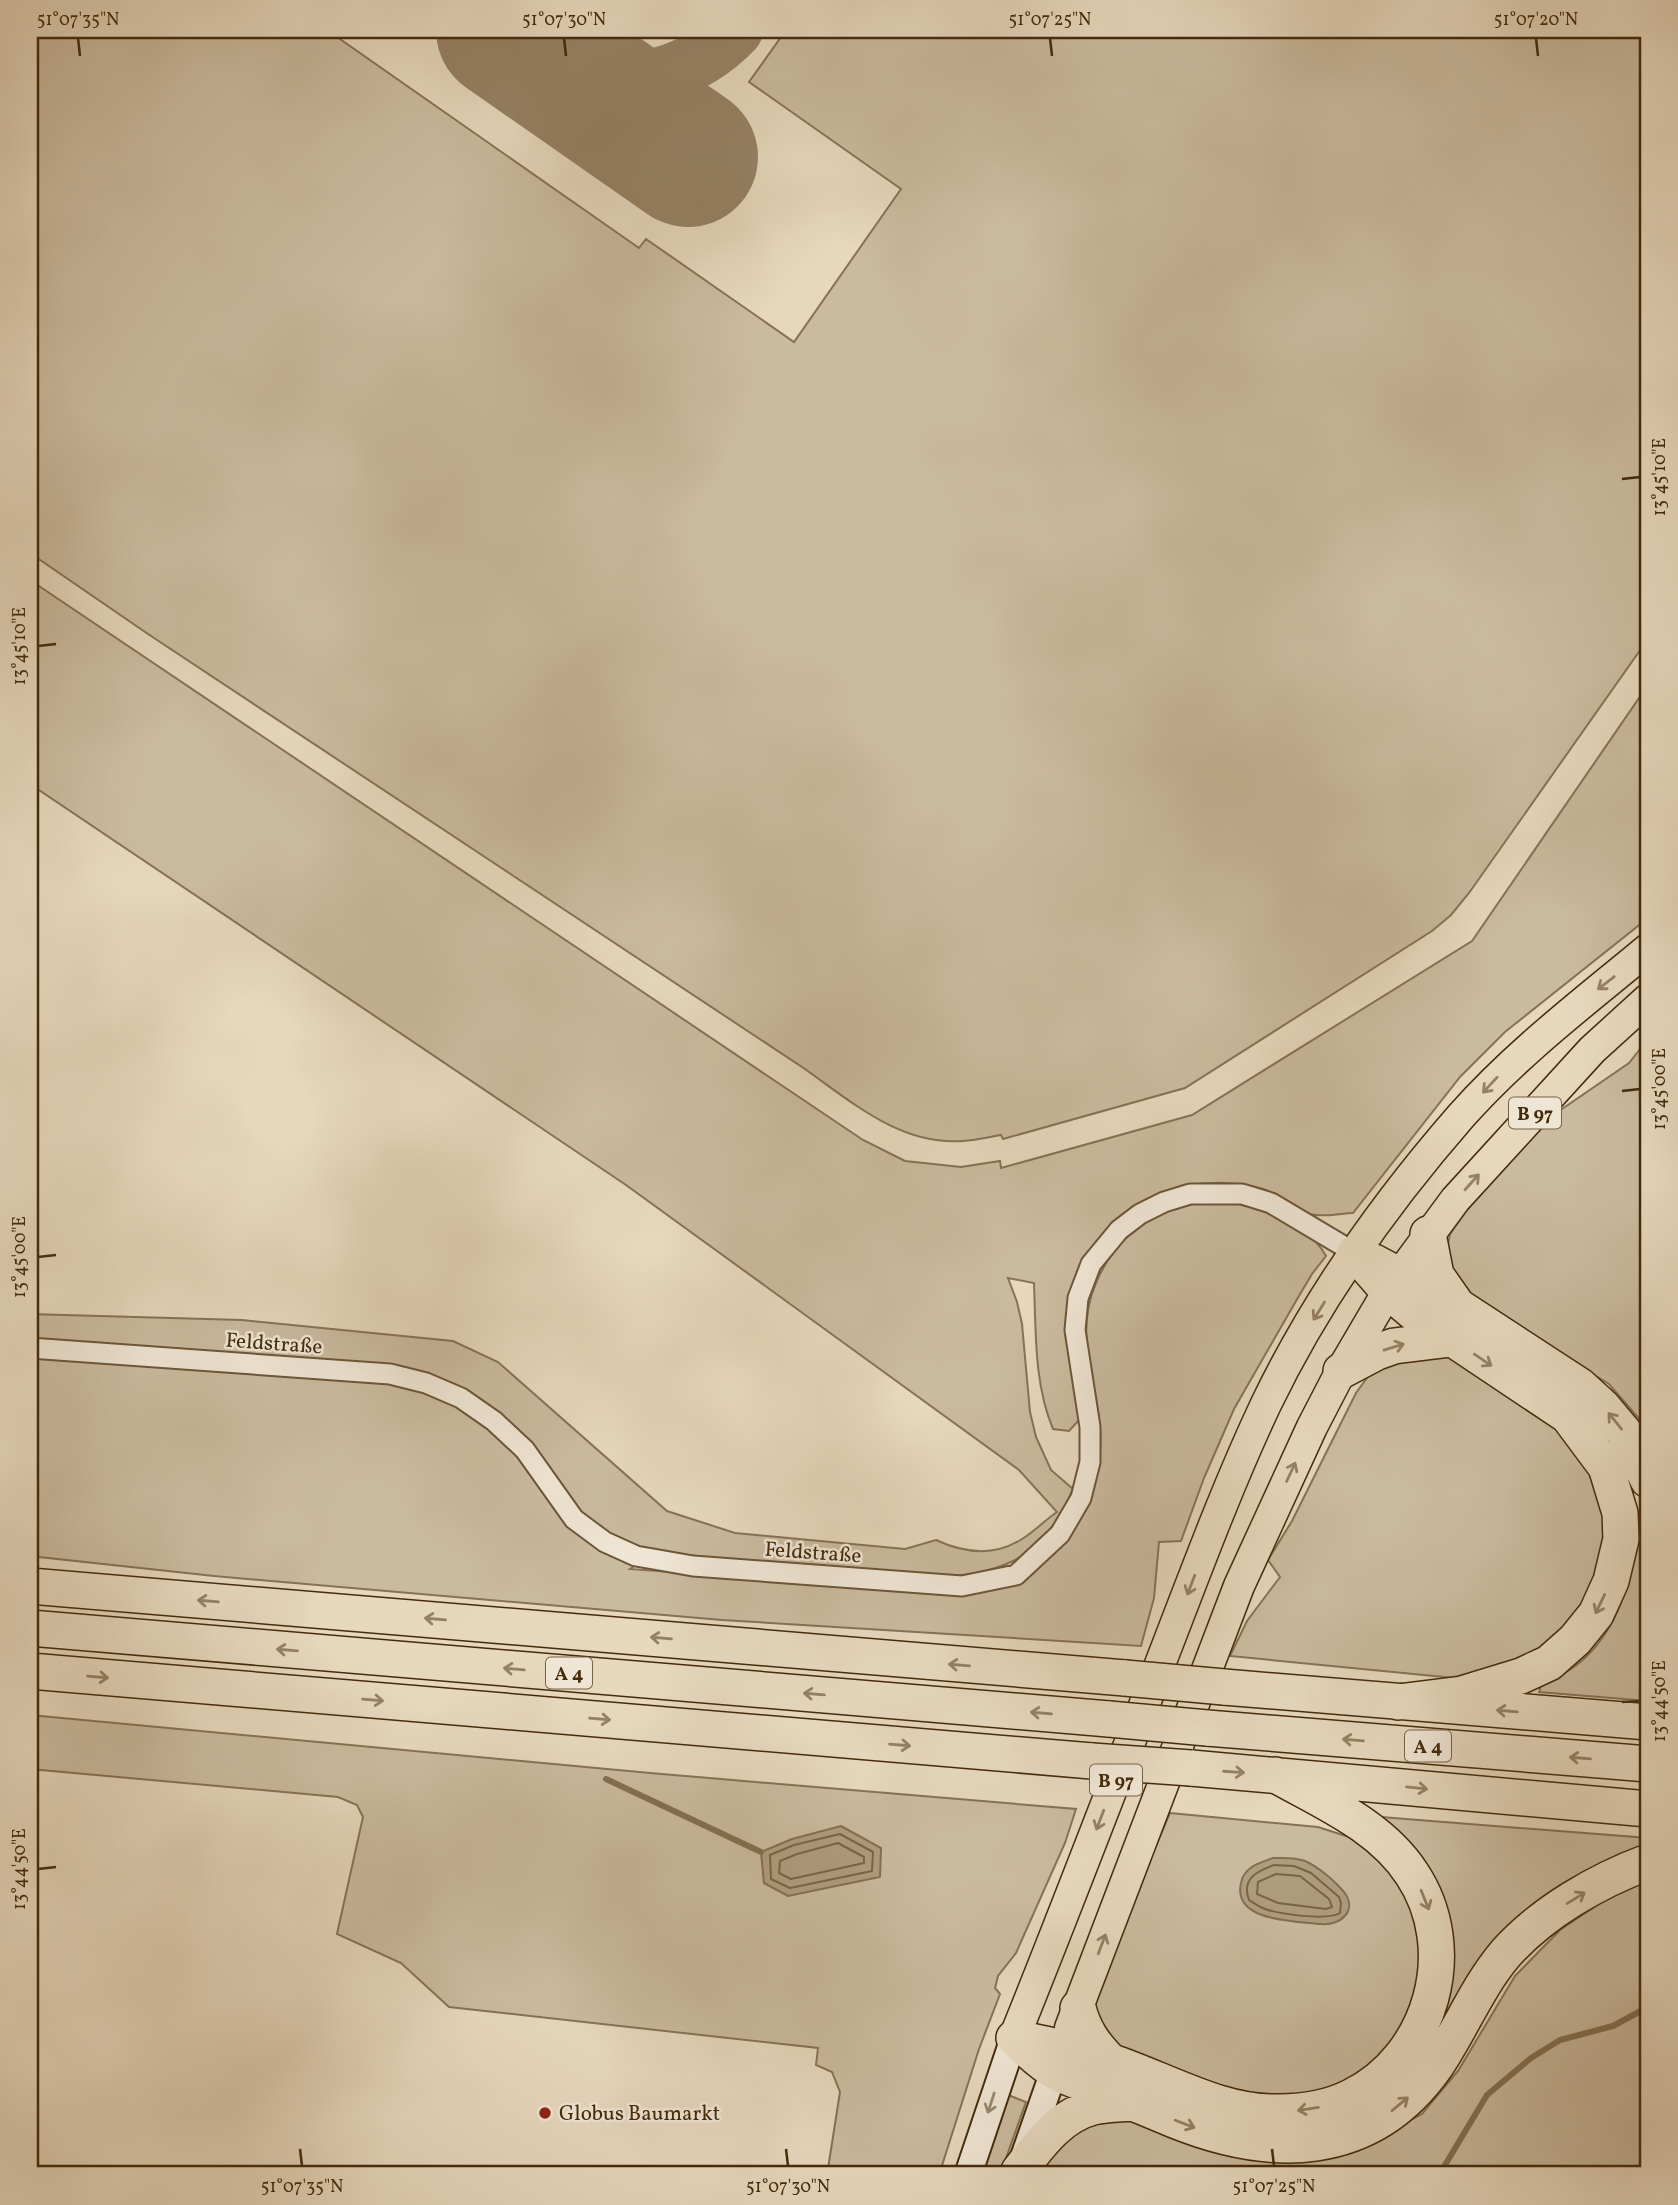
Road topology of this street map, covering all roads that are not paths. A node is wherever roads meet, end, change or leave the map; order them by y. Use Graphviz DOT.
graph roads {
  1 [pos="1648,949"];
  2 [pos="1648,999"];
  3 [pos="1428,1234"];
  4 [pos="1355,1253"];
  5 [pos="1394,1283"];
  6 [pos="1455,1323"];
  7 [pos="30,1348"];
  8 [pos="1341,1371"];
  9 [pos="1648,1480"];
  10 [pos="30,1586"];
  11 [pos="30,1628"];
  12 [pos="30,1671"];
  13 [pos="1398,1702"];
  14 [pos="1648,1722"];
  15 [pos="1648,1764"];
  16 [pos="1276,1774"];
  17 [pos="1648,1809"];
  18 [pos="1648,1863"];
  19 [pos="1078,2008"];
  20 [pos="1014,2038"];
  21 [pos="1059,2059"];
  22 [pos="1111,2062"];
  23 [pos="1132,2103"];
  24 [pos="1018,2173"];
  25 [pos="968,2175"];
  1 -- 4 [label="main road, B 97, one-way"];
  3 -- 2 [label="main road, B 97, one-way"];
  3 -- 5 [label="main road, B 97"];
  3 -- 6 [label="highway"];
  4 -- 5 [label="highway"];
  4 -- 7 [label="street, Feldstraße"];
  4 -- 20 [label="main road, B 97, one-way"];
  5 -- 6 [label="highway"];
  5 -- 8 [label="main road, B 97"];
  8 -- 6 [label="highway, one-way"];
  9 -- 6 [label="highway, one-way"];
  6 -- 13 [label="highway, one-way"];
  19 -- 8 [label="main road, B 97, one-way"];
  13 -- 10 [label="highway, one-way, bridge"];
  15 -- 11 [label="highway, A 4, one-way, bridge"];
  12 -- 16 [label="highway, A 4, one-way, bridge"];
  14 -- 13 [label="highway, one-way"];
  16 -- 17 [label="highway, A 4, one-way"];
  16 -- 22 [label="highway, one-way"];
  23 -- 18 [label="highway, one-way"];
  19 -- 21 [label="main road, B 97"];
  19 -- 22 [label="highway"];
  20 -- 21 [label="highway"];
  20 -- 25 [label="main road, one-way"];
  21 -- 22 [label="highway"];
  21 -- 23 [label="highway"];
  21 -- 24 [label="main road"];
  23 -- 24 [label="highway"];
}
